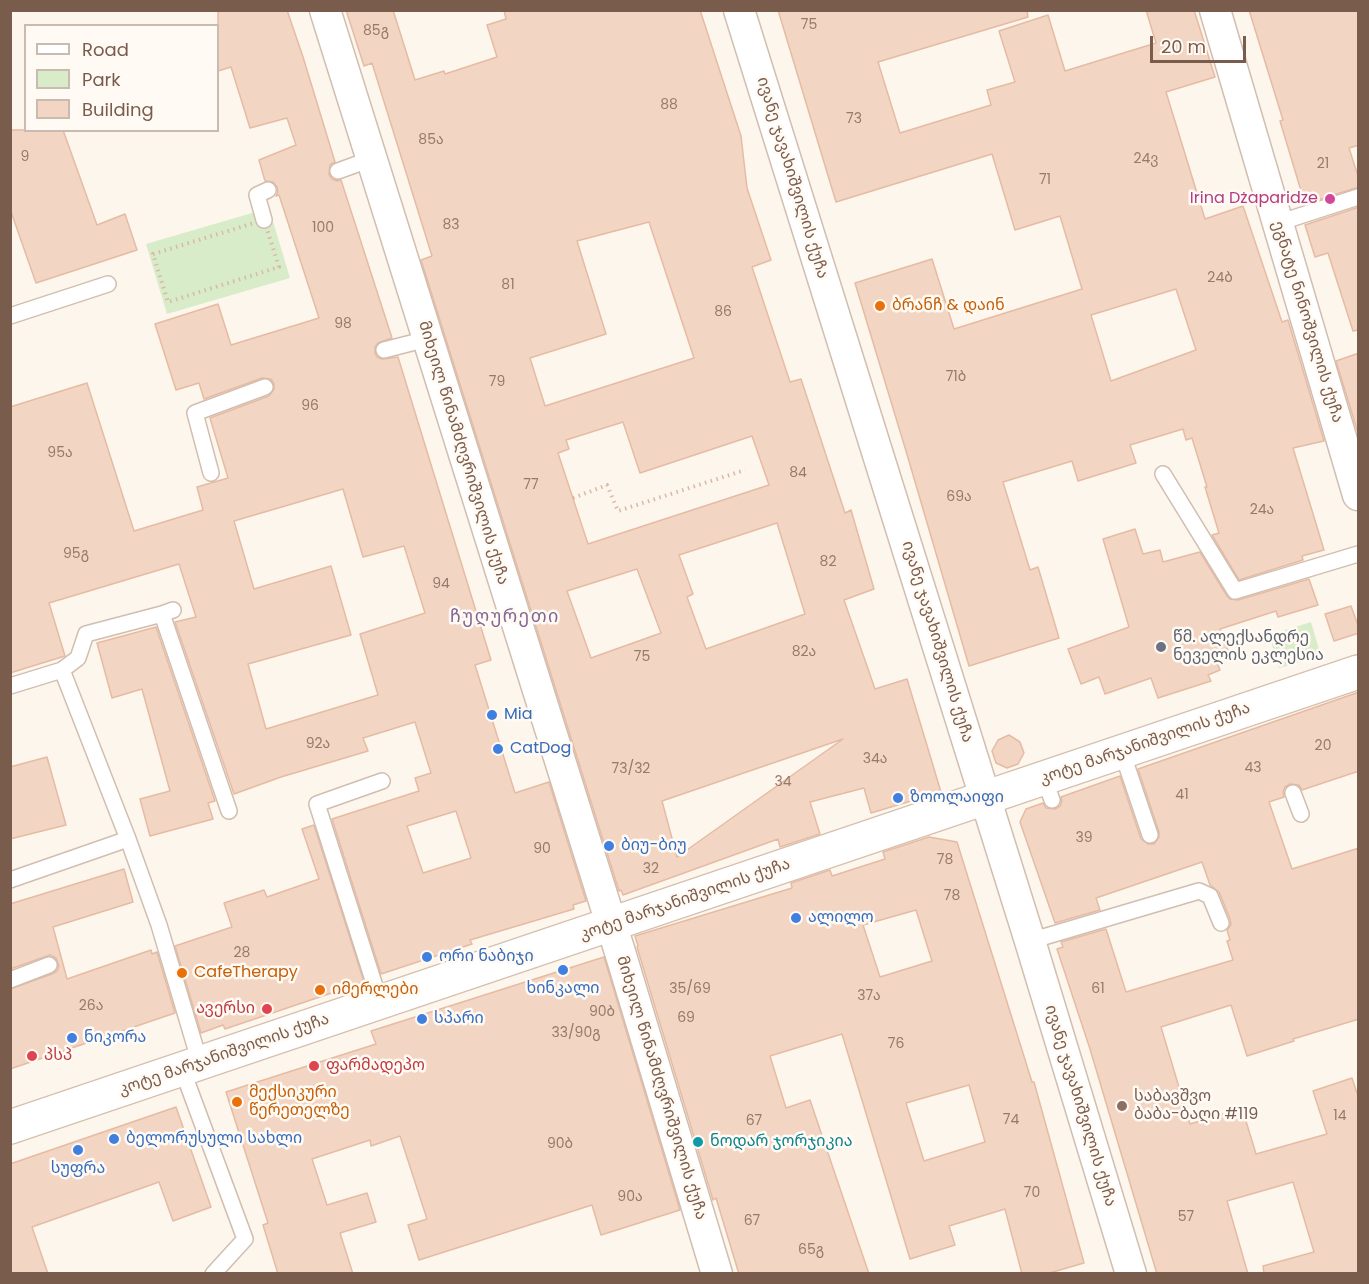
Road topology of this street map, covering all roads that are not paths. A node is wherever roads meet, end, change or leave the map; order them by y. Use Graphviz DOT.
graph roads {
  1 [pos="325,10"];
  2 [pos="739,10"];
  3 [pos="1215,10"];
  4 [pos="371,159"];
  5 [pos="338,171"];
  6 [pos="268,190"];
  7 [pos="1359,197"];
  8 [pos="264,220"];
  9 [pos="1278,223"];
  10 [pos="108,284"];
  11 [pos="10,316"];
  12 [pos="428,339"];
  13 [pos="384,350"];
  14 [pos="265,387"];
  15 [pos="211,473"];
  16 [pos="1163,474"];
  17 [pos="1359,495"];
  18 [pos="1359,554"];
  19 [pos="62,670"];
  20 [pos="1359,672"];
  21 [pos="10,686"];
  22 [pos="1122,752"];
  23 [pos="382,781"];
  24 [pos="1293,793"];
  25 [pos="986,798"];
  26 [pos="229,811"];
  27 [pos="1300,814"];
  28 [pos="1150,835"];
  29 [pos="128,839"];
  30 [pos="10,880"];
  31 [pos="1221,923"];
  32 [pos="611,924"];
  33 [pos="1030,941"];
  34 [pos="49,965"];
  35 [pos="10,980"];
  36 [pos="380,1002"];
  37 [pos="191,1066"];
  38 [pos="10,1127"];
  39 [pos="213,1274"];
  40 [pos="717,1274"];
  41 [pos="1131,1274"];
  1 -- 4 [label="street, მიხეილ წინამძღვრიშვილის ქუჩა"];
  2 -- 25 [label="street, ივანე ჯავახიშვილის ქუჩა"];
  3 -- 9 [label="street, ეგნატე ნინოშვილის ქუჩა"];
  4 -- 5 [label="lane"];
  4 -- 12 [label="street, მიხეილ წინამძღვრიშვილის ქუჩა"];
  6 -- 8 [label="lane"];
  7 -- 9 [label="lane"];
  9 -- 17 [label="street, ეგნატე ნინოშვილის ქუჩა"];
  10 -- 11 [label="lane"];
  12 -- 13 [label="lane"];
  12 -- 32 [label="street, მიხეილ წინამძღვრიშვილის ქუჩა"];
  14 -- 15 [label="lane"];
  16 -- 18 [label="lane"];
  19 -- 21 [label="lane"];
  19 -- 26 [label="lane"];
  19 -- 29 [label="lane"];
  20 -- 22 [label="main road, კოტე მარჯანიშვილის ქუჩა"];
  22 -- 25 [label="main road, კოტე მარჯანიშვილის ქუჩა"];
  22 -- 28 [label="lane"];
  23 -- 36 [label="lane"];
  24 -- 27 [label="lane"];
  25 -- 32 [label="main road, კოტე მარჯანიშვილის ქუჩა"];
  25 -- 33 [label="street, ივანე ჯავახიშვილის ქუჩა"];
  29 -- 30 [label="lane"];
  29 -- 37 [label="lane"];
  31 -- 33 [label="lane"];
  32 -- 36 [label="main road, კოტე მარჯანიშვილის ქუჩა"];
  32 -- 40 [label="street, მიხეილ წინამძღვრიშვილის ქუჩა"];
  33 -- 41 [label="street, ივანე ჯავახიშვილის ქუჩა"];
  34 -- 35 [label="lane"];
  36 -- 37 [label="main road, კოტე მარჯანიშვილის ქუჩა"];
  37 -- 38 [label="main road, კოტე მარჯანიშვილის ქუჩა"];
  37 -- 39 [label="lane"];
}
